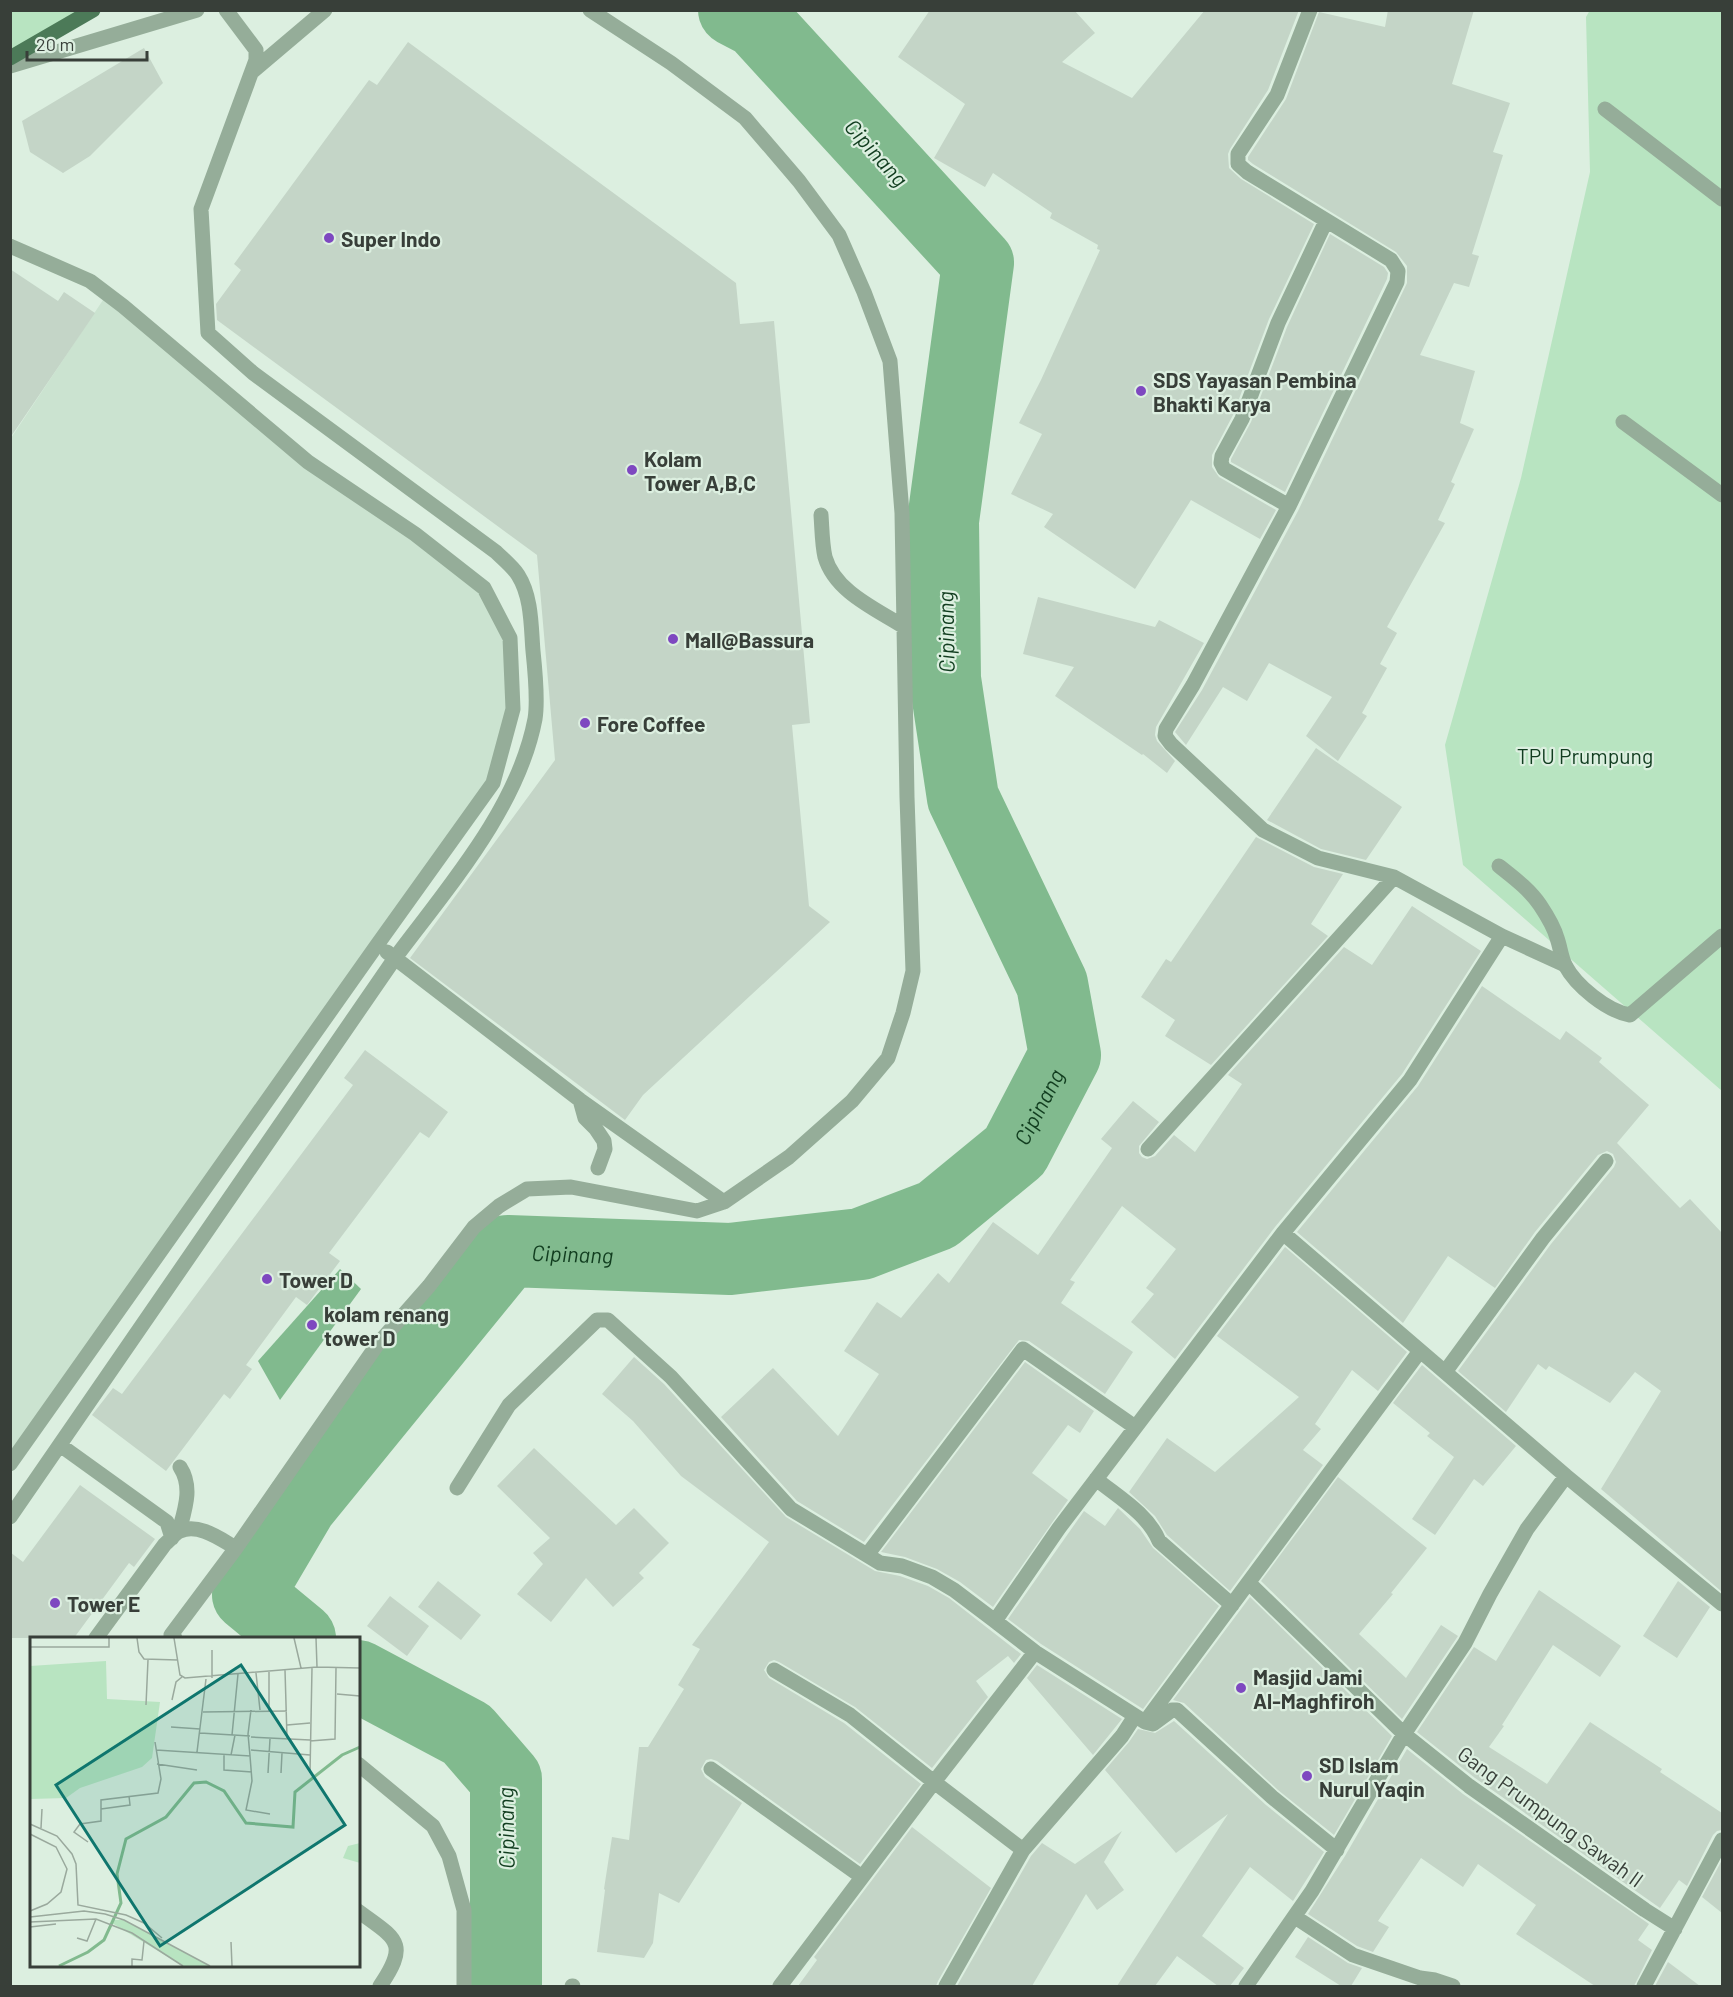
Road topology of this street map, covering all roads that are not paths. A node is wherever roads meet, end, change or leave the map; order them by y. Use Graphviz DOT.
graph roads {
  1 [pos="93,10"];
  2 [pos="197,10"];
  3 [pos="226,10"];
  4 [pos="325,10"];
  5 [pos="590,10"];
  6 [pos="1310,10"];
  7 [pos="10,58"];
  8 [pos="10,66"];
  9 [pos="253,71"];
  10 [pos="1605,109"];
  11 [pos="1722,199"];
  12 [pos="1326,221"];
  13 [pos="10,246"];
  14 [pos="1623,422"];
  15 [pos="1722,495"];
  16 [pos="1289,506"];
  17 [pos="820,515"];
  18 [pos="904,627"];
  19 [pos="1499,866"];
  20 [pos="1394,877"];
  21 [pos="1502,936"];
  22 [pos="1722,936"];
  23 [pos="377,945"];
  24 [pos="395,958"];
  25 [pos="1565,965"];
  26 [pos="580,1100"];
  27 [pos="1149,1149"];
  28 [pos="1606,1161"];
  29 [pos="598,1168"];
  30 [pos="724,1202"];
  31 [pos="1283,1233"];
  32 [pos="1420,1351"];
  33 [pos="1445,1371"];
  34 [pos="1136,1427"];
  35 [pos="60,1445"];
  36 [pos="10,1464"];
  37 [pos="180,1467"];
  38 [pos="1566,1476"];
  39 [pos="1096,1479"];
  40 [pos="457,1488"];
  41 [pos="10,1518"];
  42 [pos="175,1535"];
  43 [pos="236,1548"];
  44 [pos="867,1555"];
  45 [pos="1249,1583"];
  46 [pos="1722,1604"];
  47 [pos="1232,1605"];
  48 [pos="994,1621"];
  49 [pos="97,1637"];
  50 [pos="174,1637"];
  51 [pos="1035,1652"];
  52 [pos="774,1670"];
  53 [pos="1140,1719"];
  54 [pos="1404,1734"];
  55 [pos="360,1766"];
  56 [pos="711,1768"];
  57 [pos="934,1782"];
  58 [pos="1722,1840"];
  59 [pos="1023,1850"];
  60 [pos="1337,1850"];
  61 [pos="862,1877"];
  62 [pos="360,1912"];
  63 [pos="1295,1917"];
  64 [pos="1675,1929"];
  65 [pos="380,1986"];
  66 [pos="464,1986"];
  67 [pos="780,1986"];
  68 [pos="946,1986"];
  69 [pos="1247,1986"];
  70 [pos="1453,1986"];
  71 [pos="1644,1986"];
  1 -- 7 [label="main road"];
  2 -- 8 [label="street"];
  3 -- 9 [label="street"];
  4 -- 9 [label="street"];
  5 -- 18 [label="street"];
  6 -- 12 [label="street"];
  9 -- 24 [label="street"];
  10 -- 11 [label="street"];
  12 -- 16 [label="street"];
  12 -- 16 [label="street"];
  13 -- 23 [label="street"];
  14 -- 15 [label="street"];
  16 -- 20 [label="street"];
  17 -- 18 [label="street"];
  18 -- 30 [label="street"];
  19 -- 25 [label="street"];
  20 -- 21 [label="street"];
  20 -- 27 [label="street"];
  21 -- 25 [label="street"];
  21 -- 31 [label="street"];
  22 -- 25 [label="street"];
  23 -- 24 [label="street"];
  23 -- 36 [label="street"];
  24 -- 26 [label="street"];
  24 -- 35 [label="street"];
  26 -- 29 [label="street"];
  26 -- 30 [label="street"];
  28 -- 33 [label="street"];
  30 -- 43 [label="street"];
  31 -- 32 [label="street"];
  31 -- 34 [label="street"];
  32 -- 33 [label="street"];
  32 -- 45 [label="street"];
  33 -- 38 [label="street"];
  34 -- 39 [label="street"];
  34 -- 44 [label="street"];
  35 -- 41 [label="street"];
  35 -- 42 [label="street"];
  37 -- 42 [label="street"];
  38 -- 46 [label="street"];
  38 -- 54 [label="street"];
  39 -- 47 [label="street"];
  39 -- 48 [label="street"];
  40 -- 44 [label="street"];
  42 -- 43 [label="street"];
  42 -- 49 [label="street"];
  43 -- 50 [label="street"];
  44 -- 48 [label="street"];
  45 -- 47 [label="street"];
  45 -- 54 [label="street, Gang Prumpung Sawah II"];
  47 -- 53 [label="street"];
  48 -- 51 [label="street"];
  51 -- 53 [label="street"];
  51 -- 57 [label="street"];
  52 -- 57 [label="street"];
  53 -- 59 [label="street"];
  53 -- 60 [label="street"];
  54 -- 60 [label="street"];
  54 -- 64 [label="street, Gang Prumpung Sawah II"];
  55 -- 66 [label="street"];
  56 -- 61 [label="street"];
  57 -- 59 [label="street"];
  57 -- 61 [label="street"];
  58 -- 64 [label="street"];
  59 -- 68 [label="street"];
  60 -- 63 [label="street"];
  61 -- 67 [label="street"];
  62 -- 65 [label="street"];
  63 -- 69 [label="street"];
  63 -- 70 [label="street"];
  64 -- 71 [label="street"];
}
